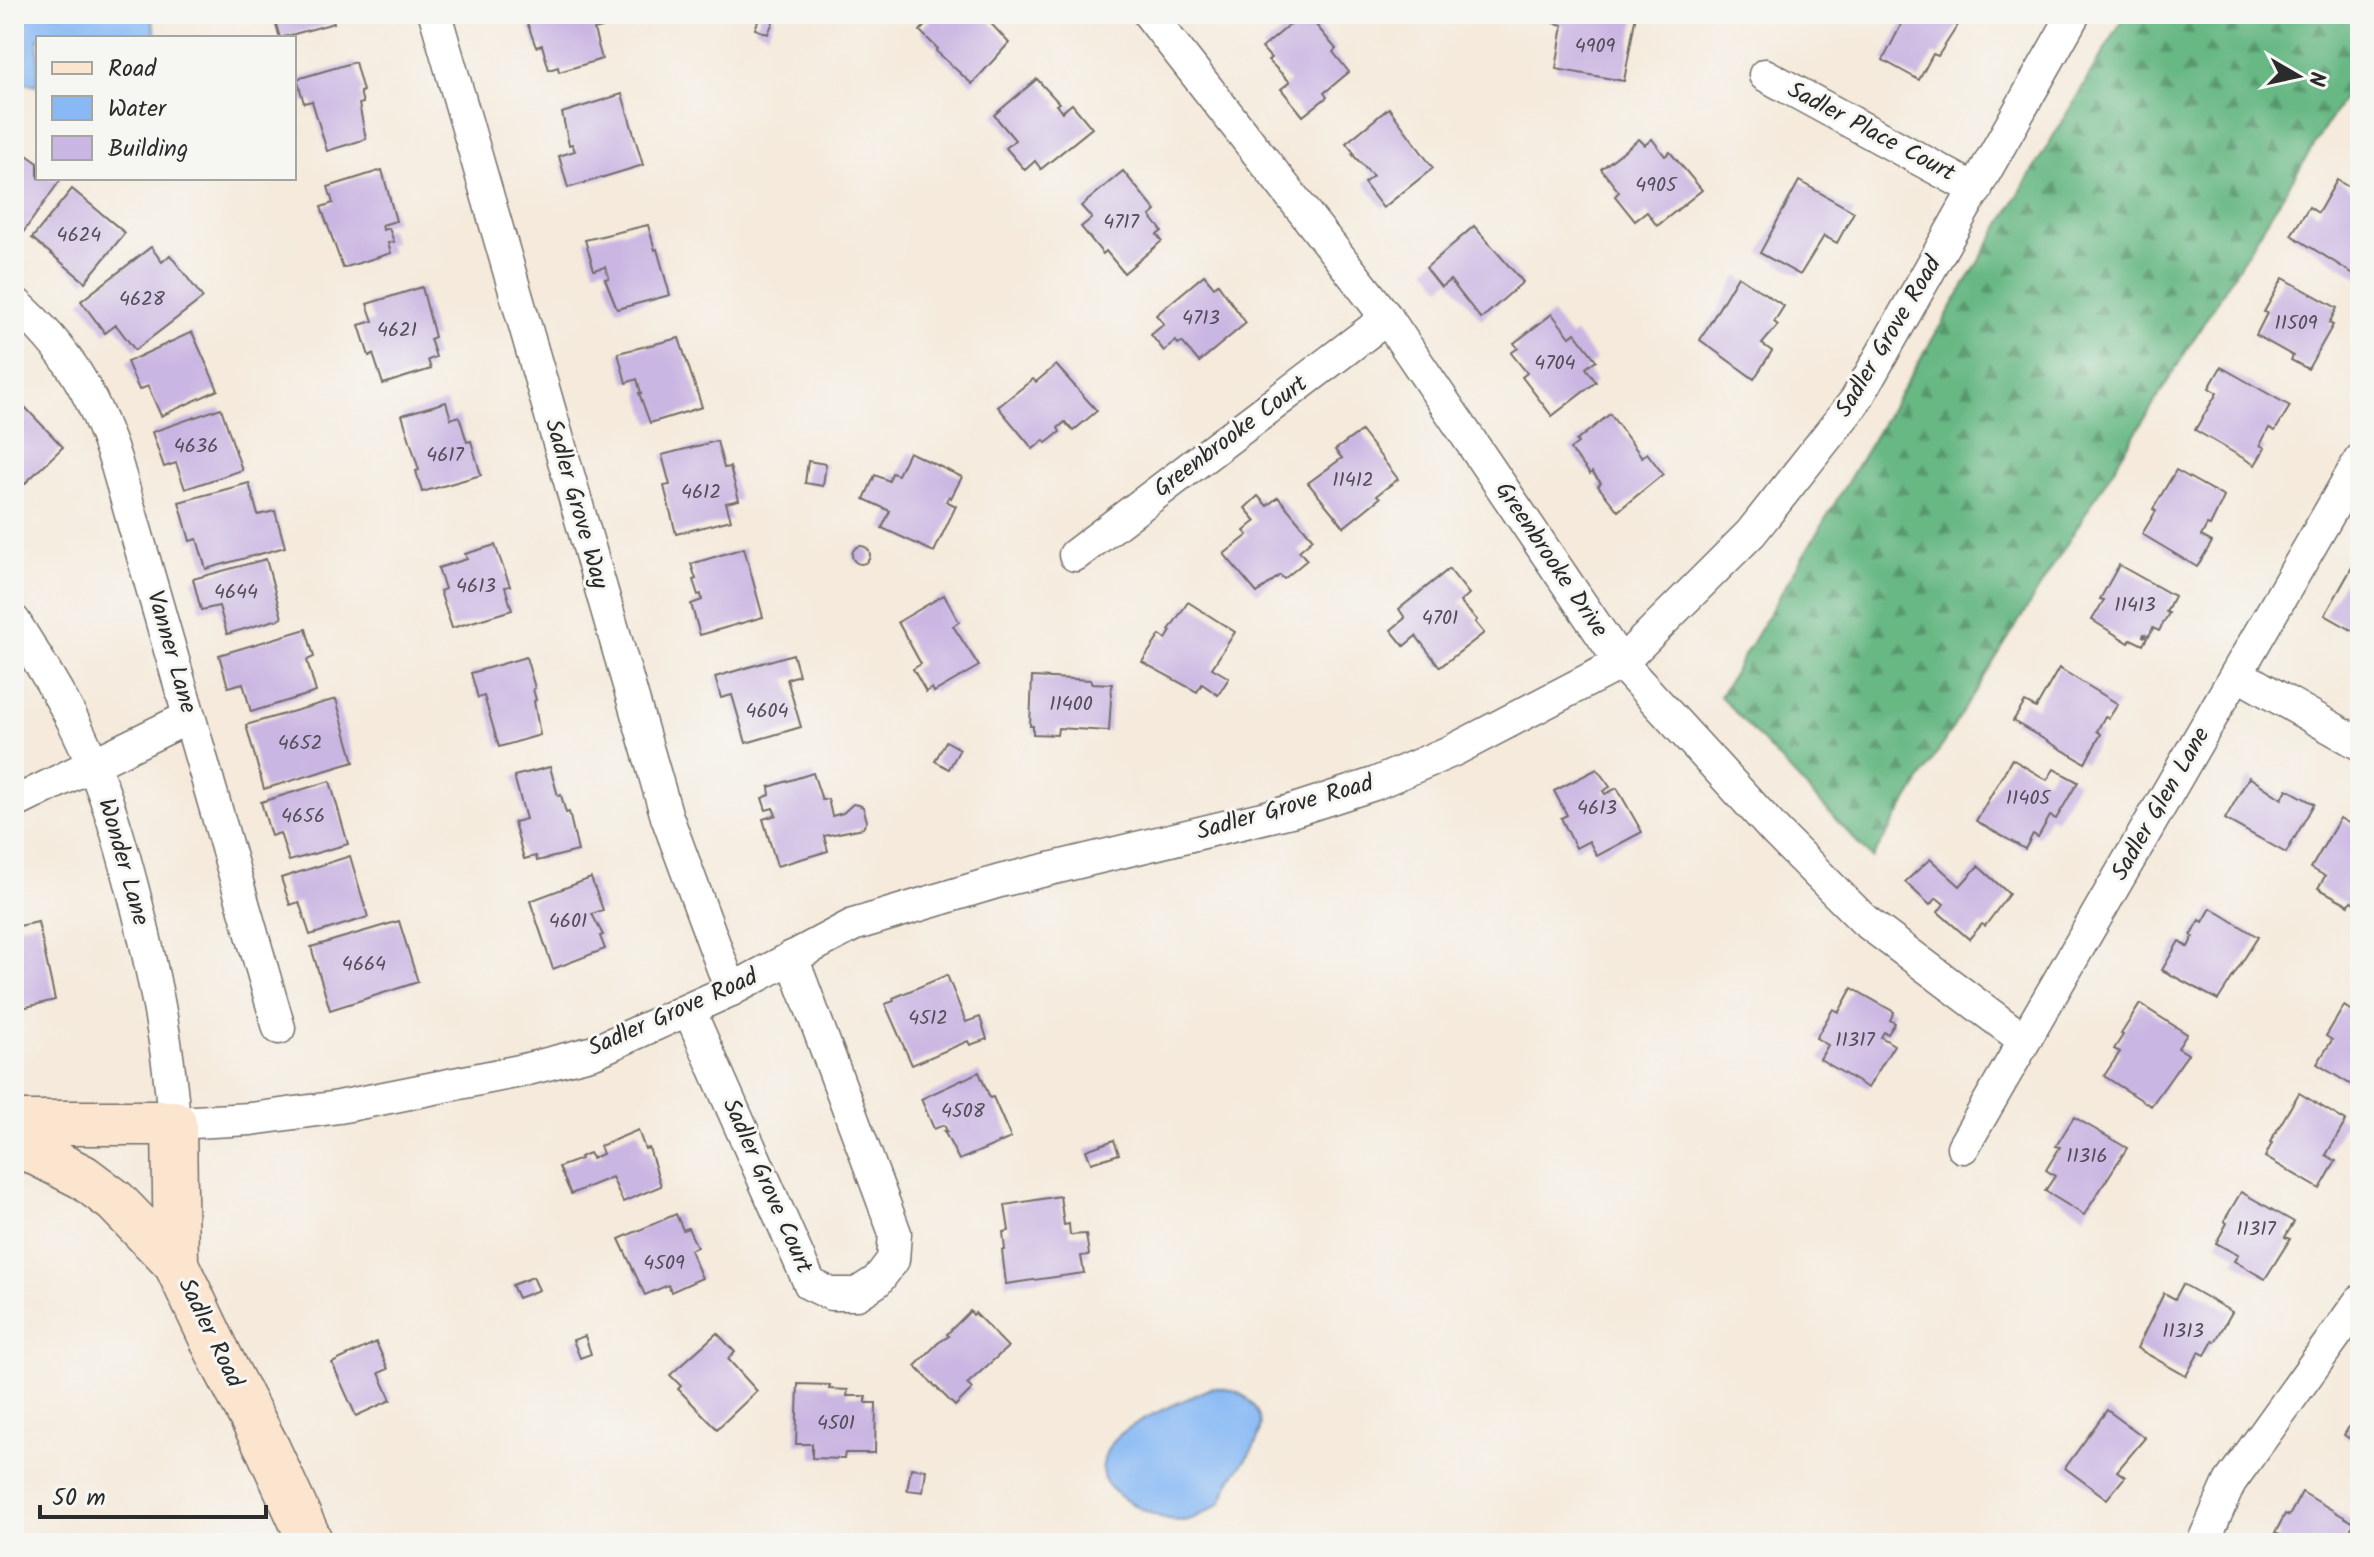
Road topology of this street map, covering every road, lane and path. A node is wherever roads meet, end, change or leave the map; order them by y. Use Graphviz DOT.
graph roads {
  1 [pos="435,14"];
  2 [pos="1149,14"];
  3 [pos="2074,14"];
  4 [pos="1765,75"];
  5 [pos="1976,190"];
  6 [pos="14,302"];
  7 [pos="1387,318"];
  8 [pos="2360,460"];
  9 [pos="1075,555"];
  10 [pos="14,621"];
  11 [pos="1621,663"];
  12 [pos="2237,674"];
  13 [pos="189,717"];
  14 [pos="2360,744"];
  15 [pos="93,764"];
  16 [pos="14,803"];
  17 [pos="792,957"];
  18 [pos="731,990"];
  19 [pos="689,1010"];
  20 [pos="279,1028"];
  21 [pos="2024,1040"];
  22 [pos="14,1123"];
  23 [pos="174,1123"];
  24 [pos="14,1142"];
  25 [pos="1963,1147"];
  26 [pos="176,1264"];
  27 [pos="2360,1301"];
  28 [pos="311,1543"];
  29 [pos="2203,1543"];
  1 -- 18 [label="street, Sadler Grove Way"];
  2 -- 7 [label="street, Greenbrooke Drive"];
  3 -- 5 [label="street, Sadler Grove Road"];
  4 -- 5 [label="street, Sadler Place Court"];
  5 -- 11 [label="street, Sadler Grove Road"];
  6 -- 13 [label="street, Vanner Lane"];
  7 -- 9 [label="street, Greenbrooke Court"];
  7 -- 11 [label="street, Greenbrooke Drive"];
  8 -- 12 [label="street, Sadler Glen Lane"];
  10 -- 15 [label="street, Wonder Lane"];
  11 -- 17 [label="street, Sadler Grove Road"];
  11 -- 21 [label="street, Greenbrooke Drive"];
  12 -- 14 [label="street"];
  12 -- 21 [label="street, Sadler Glen Lane"];
  13 -- 15 [label="street"];
  13 -- 20 [label="street, Vanner Lane"];
  15 -- 16 [label="street"];
  15 -- 23 [label="street, Wonder Lane"];
  17 -- 18 [label="street, Sadler Grove Road"];
  17 -- 19 [label="street, Sadler Grove Court"];
  18 -- 19 [label="street, Sadler Grove Road"];
  19 -- 23 [label="street, Sadler Grove Road"];
  21 -- 25 [label="street, Sadler Glen Lane"];
  22 -- 23 [label="street"];
  23 -- 26 [label="street, Sadler Road"];
  24 -- 26 [label="street"];
  26 -- 28 [label="street, Sadler Road"];
  27 -- 29 [label="street"];
}
